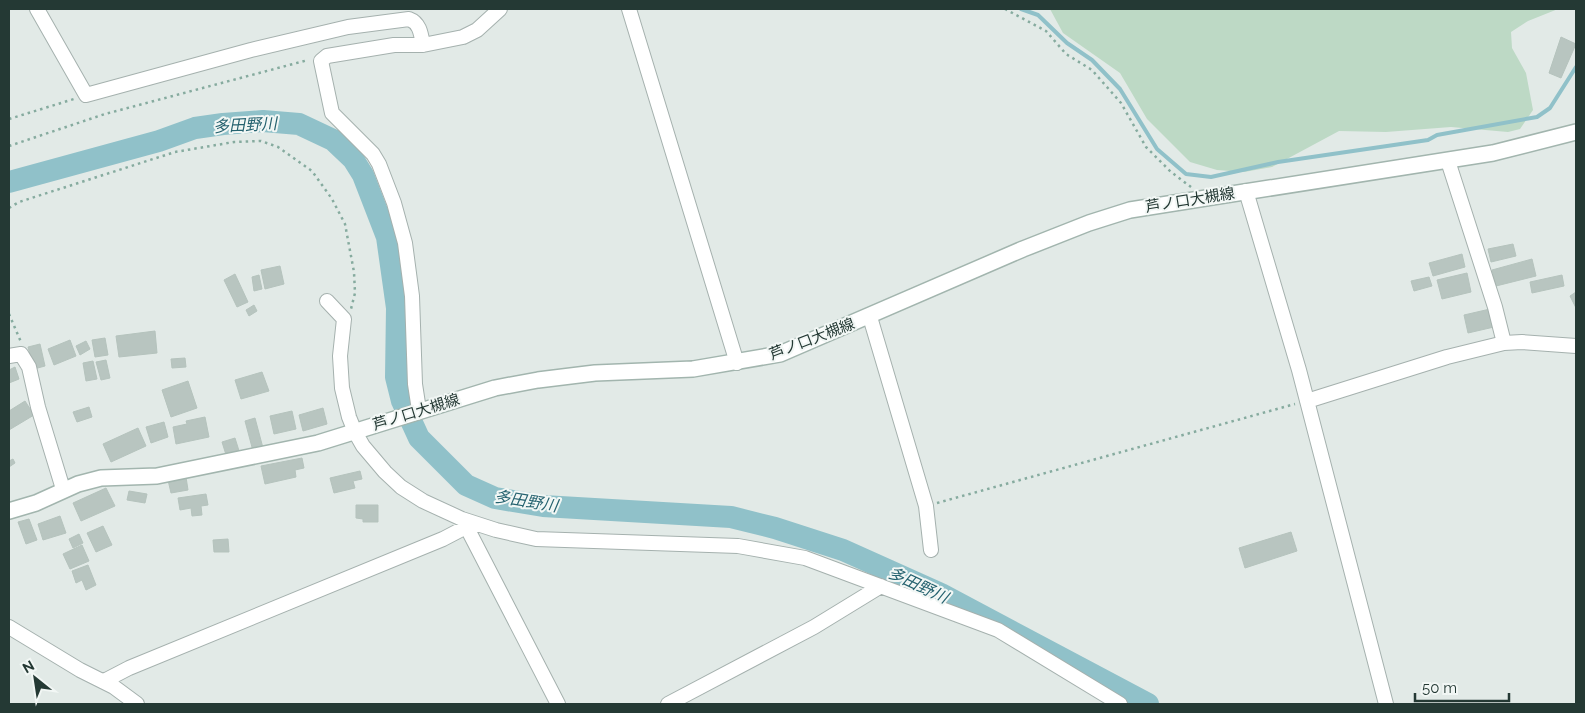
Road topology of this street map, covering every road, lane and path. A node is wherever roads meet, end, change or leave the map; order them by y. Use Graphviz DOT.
graph roads {
  1 [pos="37,9"];
  2 [pos="500,9"];
  3 [pos="629,9"];
  4 [pos="1005,9"];
  5 [pos="423,45"];
  6 [pos="327,56"];
  7 [pos="86,95"];
  8 [pos="9,119"];
  9 [pos="1576,132"];
  10 [pos="9,146"];
  11 [pos="1448,161"];
  12 [pos="1246,191"];
  13 [pos="1199,198"];
  14 [pos="9,208"];
  15 [pos="327,301"];
  16 [pos="9,314"];
  17 [pos="342,316"];
  18 [pos="870,317"];
  19 [pos="1504,342"];
  20 [pos="1576,346"];
  21 [pos="15,355"];
  22 [pos="737,363"];
  23 [pos="1307,401"];
  24 [pos="419,410"];
  25 [pos="355,432"];
  26 [pos="63,489"];
  27 [pos="926,506"];
  28 [pos="9,510"];
  29 [pos="464,523"];
  30 [pos="931,550"];
  31 [pos="881,586"];
  32 [pos="9,627"];
  33 [pos="104,681"];
  34 [pos="137,704"];
  35 [pos="558,704"];
  36 [pos="668,704"];
  37 [pos="1120,704"];
  38 [pos="1386,704"];
  1 -- 7 [label="street"];
  2 -- 5 [label="street"];
  3 -- 22 [label="street"];
  4 -- 13 [label="path"];
  5 -- 6 [label="street"];
  5 -- 7 [label="street"];
  6 -- 10 [label="path"];
  6 -- 24 [label="street"];
  7 -- 8 [label="path"];
  9 -- 11 [label="main road, 芦ノ口大槻線"];
  11 -- 12 [label="main road, 芦ノ口大槻線"];
  11 -- 19 [label="street"];
  12 -- 13 [label="main road, 芦ノ口大槻線"];
  12 -- 23 [label="street"];
  13 -- 18 [label="main road, 芦ノ口大槻線"];
  14 -- 17 [label="path"];
  15 -- 17 [label="street"];
  16 -- 21 [label="path"];
  17 -- 25 [label="street"];
  18 -- 22 [label="main road, 芦ノ口大槻線"];
  18 -- 27 [label="street"];
  19 -- 20 [label="street"];
  19 -- 23 [label="street"];
  21 -- 26 [label="street"];
  22 -- 24 [label="main road, 芦ノ口大槻線"];
  23 -- 27 [label="path"];
  23 -- 38 [label="street"];
  24 -- 25 [label="main road, 芦ノ口大槻線"];
  25 -- 26 [label="main road, 芦ノ口大槻線"];
  25 -- 29 [label="street"];
  26 -- 28 [label="main road, 芦ノ口大槻線"];
  27 -- 30 [label="street"];
  29 -- 31 [label="street"];
  29 -- 33 [label="street"];
  29 -- 35 [label="street"];
  31 -- 36 [label="street"];
  31 -- 37 [label="street"];
  32 -- 33 [label="street"];
  33 -- 34 [label="street"];
}
